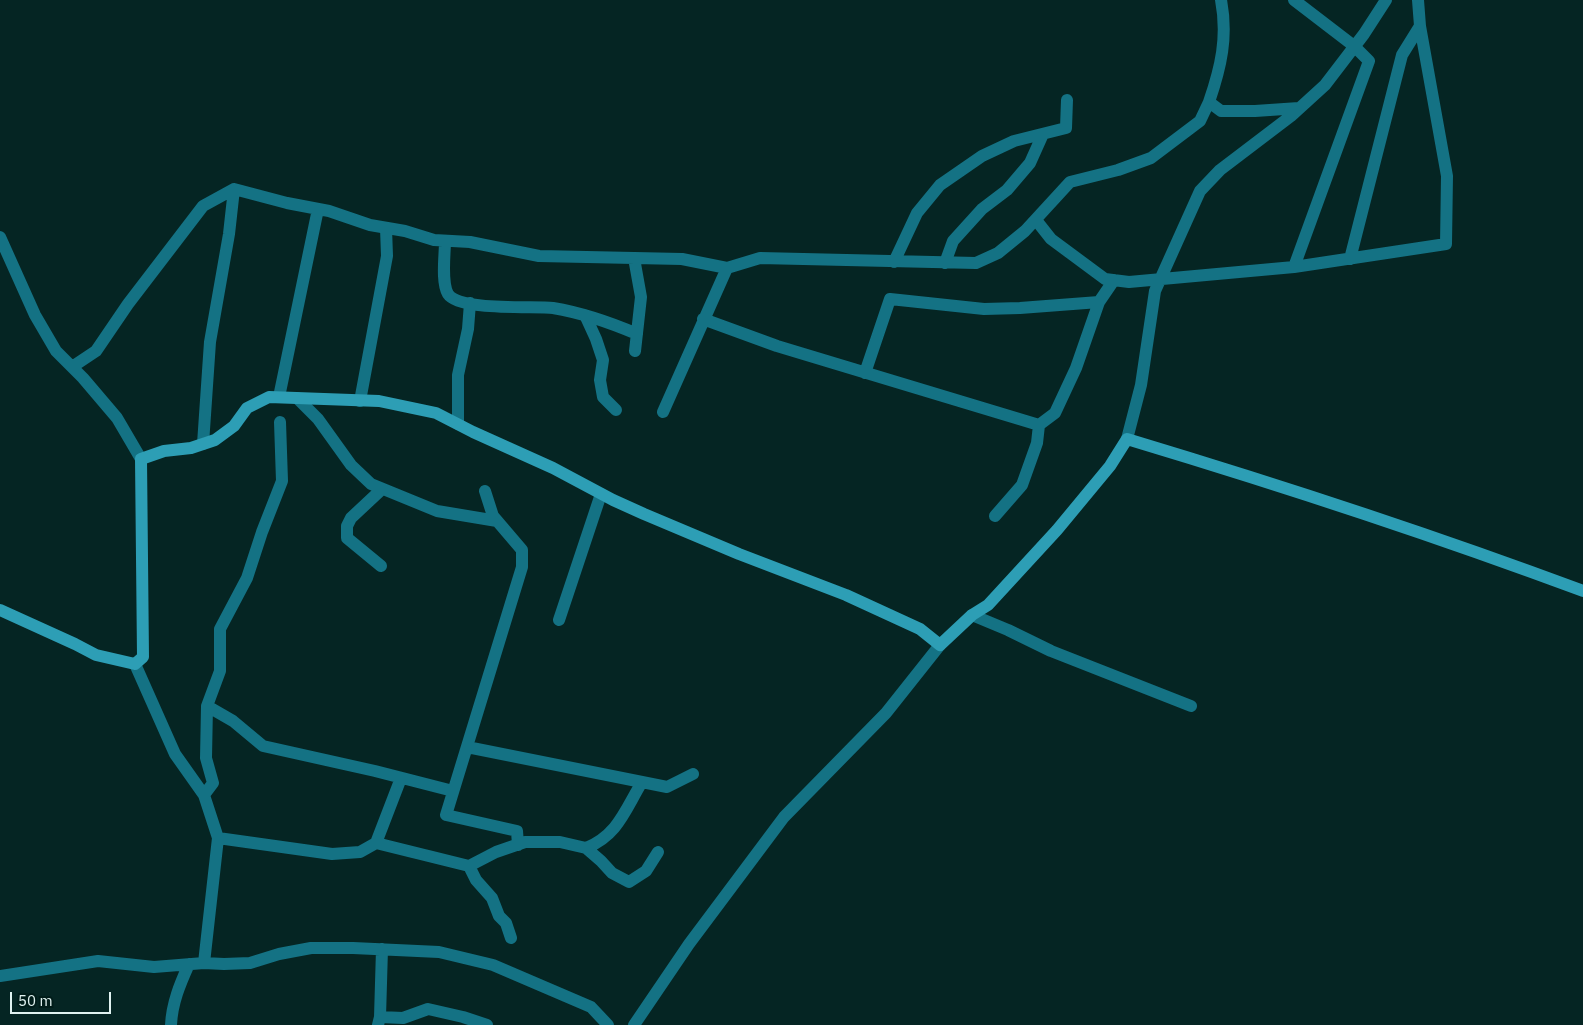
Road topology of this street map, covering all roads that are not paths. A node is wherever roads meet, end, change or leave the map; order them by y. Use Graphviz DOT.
graph roads {
  1 [pos="1221,0"];
  2 [pos="1294,0"];
  3 [pos="1386,0"];
  4 [pos="1418,0"];
  5 [pos="1420,26"];
  6 [pos="1354,46"];
  7 [pos="1067,100"];
  8 [pos="1209,102"];
  9 [pos="1299,108"];
  10 [pos="1043,134"];
  11 [pos="234,189"];
  12 [pos="318,209"];
  13 [pos="1036,220"];
  14 [pos="386,228"];
  15 [pos="0,237"];
  16 [pos="445,241"];
  17 [pos="634,258"];
  18 [pos="1350,259"];
  19 [pos="894,262"];
  20 [pos="945,263"];
  21 [pos="1294,267"];
  22 [pos="727,268"];
  23 [pos="1161,279"];
  24 [pos="1114,280"];
  25 [pos="1099,302"];
  26 [pos="470,303"];
  27 [pos="585,315"];
  28 [pos="703,319"];
  29 [pos="637,334"];
  30 [pos="635,351"];
  31 [pos="72,367"];
  32 [pos="865,373"];
  33 [pos="279,397"];
  34 [pos="297,398"];
  35 [pos="360,401"];
  36 [pos="616,410"];
  37 [pos="663,412"];
  38 [pos="280,422"];
  39 [pos="458,424"];
  40 [pos="1039,425"];
  41 [pos="1127,439"];
  42 [pos="203,444"];
  43 [pos="141,459"];
  44 [pos="382,489"];
  45 [pos="485,491"];
  46 [pos="601,494"];
  47 [pos="995,516"];
  48 [pos="497,521"];
  49 [pos="381,566"];
  50 [pos="1583,591"];
  51 [pos="0,610"];
  52 [pos="972,615"];
  53 [pos="559,620"];
  54 [pos="940,645"];
  55 [pos="135,664"];
  56 [pos="207,706"];
  57 [pos="1191,706"];
  58 [pos="467,747"];
  59 [pos="693,774"];
  60 [pos="401,778"];
  61 [pos="642,782"];
  62 [pos="453,792"];
  63 [pos="204,795"];
  64 [pos="218,838"];
  65 [pos="376,843"];
  66 [pos="518,845"];
  67 [pos="586,848"];
  68 [pos="658,852"];
  69 [pos="469,866"];
  70 [pos="511,938"];
  71 [pos="382,949"];
  72 [pos="204,963"];
  73 [pos="189,964"];
  74 [pos="0,976"];
  75 [pos="379,1021"];
  76 [pos="171,1025"];
  77 [pos="487,1025"];
  78 [pos="608,1025"];
  79 [pos="634,1025"];
  1 -- 8 [label="street"];
  2 -- 6 [label="street"];
  3 -- 6 [label="street"];
  4 -- 5 [label="street"];
  5 -- 18 [label="street"];
  5 -- 18 [label="street"];
  6 -- 9 [label="street"];
  6 -- 21 [label="street"];
  7 -- 10 [label="street"];
  8 -- 9 [label="street"];
  8 -- 13 [label="street"];
  9 -- 23 [label="street"];
  10 -- 19 [label="street"];
  10 -- 20 [label="street"];
  11 -- 12 [label="street"];
  11 -- 31 [label="street"];
  11 -- 42 [label="street"];
  12 -- 14 [label="street"];
  12 -- 33 [label="street"];
  13 -- 20 [label="street"];
  13 -- 24 [label="street"];
  14 -- 16 [label="street"];
  14 -- 35 [label="street"];
  15 -- 31 [label="street"];
  16 -- 17 [label="street"];
  16 -- 26 [label="street"];
  17 -- 22 [label="street"];
  17 -- 29 [label="street"];
  18 -- 21 [label="street"];
  19 -- 20 [label="street"];
  19 -- 22 [label="street"];
  21 -- 23 [label="street"];
  22 -- 28 [label="street"];
  23 -- 24 [label="street"];
  23 -- 41 [label="street"];
  24 -- 25 [label="street"];
  25 -- 32 [label="street"];
  25 -- 40 [label="street"];
  26 -- 27 [label="street"];
  26 -- 39 [label="street"];
  27 -- 29 [label="street"];
  27 -- 36 [label="street"];
  28 -- 32 [label="street"];
  28 -- 37 [label="street"];
  29 -- 30 [label="street"];
  31 -- 43 [label="street"];
  32 -- 40 [label="street"];
  33 -- 34 [label="street"];
  33 -- 42 [label="street"];
  34 -- 35 [label="street"];
  34 -- 44 [label="street"];
  35 -- 39 [label="street"];
  38 -- 56 [label="street"];
  39 -- 46 [label="street"];
  40 -- 47 [label="street"];
  41 -- 50 [label="street"];
  41 -- 52 [label="street"];
  42 -- 43 [label="street"];
  43 -- 55 [label="street"];
  44 -- 48 [label="street"];
  44 -- 49 [label="street"];
  45 -- 48 [label="street"];
  46 -- 53 [label="street"];
  46 -- 54 [label="street"];
  48 -- 58 [label="street"];
  51 -- 55 [label="street"];
  52 -- 54 [label="street"];
  52 -- 57 [label="street"];
  54 -- 79 [label="street"];
  55 -- 63 [label="street"];
  56 -- 60 [label="street"];
  56 -- 63 [label="street"];
  58 -- 61 [label="street"];
  58 -- 62 [label="street"];
  59 -- 61 [label="street"];
  60 -- 62 [label="street"];
  60 -- 65 [label="street"];
  61 -- 67 [label="street"];
  62 -- 66 [label="street"];
  63 -- 64 [label="street"];
  64 -- 65 [label="street"];
  64 -- 72 [label="street"];
  65 -- 69 [label="street"];
  66 -- 67 [label="street"];
  66 -- 69 [label="street"];
  67 -- 68 [label="street"];
  69 -- 70 [label="street"];
  71 -- 72 [label="street"];
  71 -- 75 [label="street"];
  71 -- 78 [label="street"];
  72 -- 73 [label="street"];
  73 -- 74 [label="street"];
  73 -- 76 [label="street"];
  75 -- 77 [label="street"];
}
